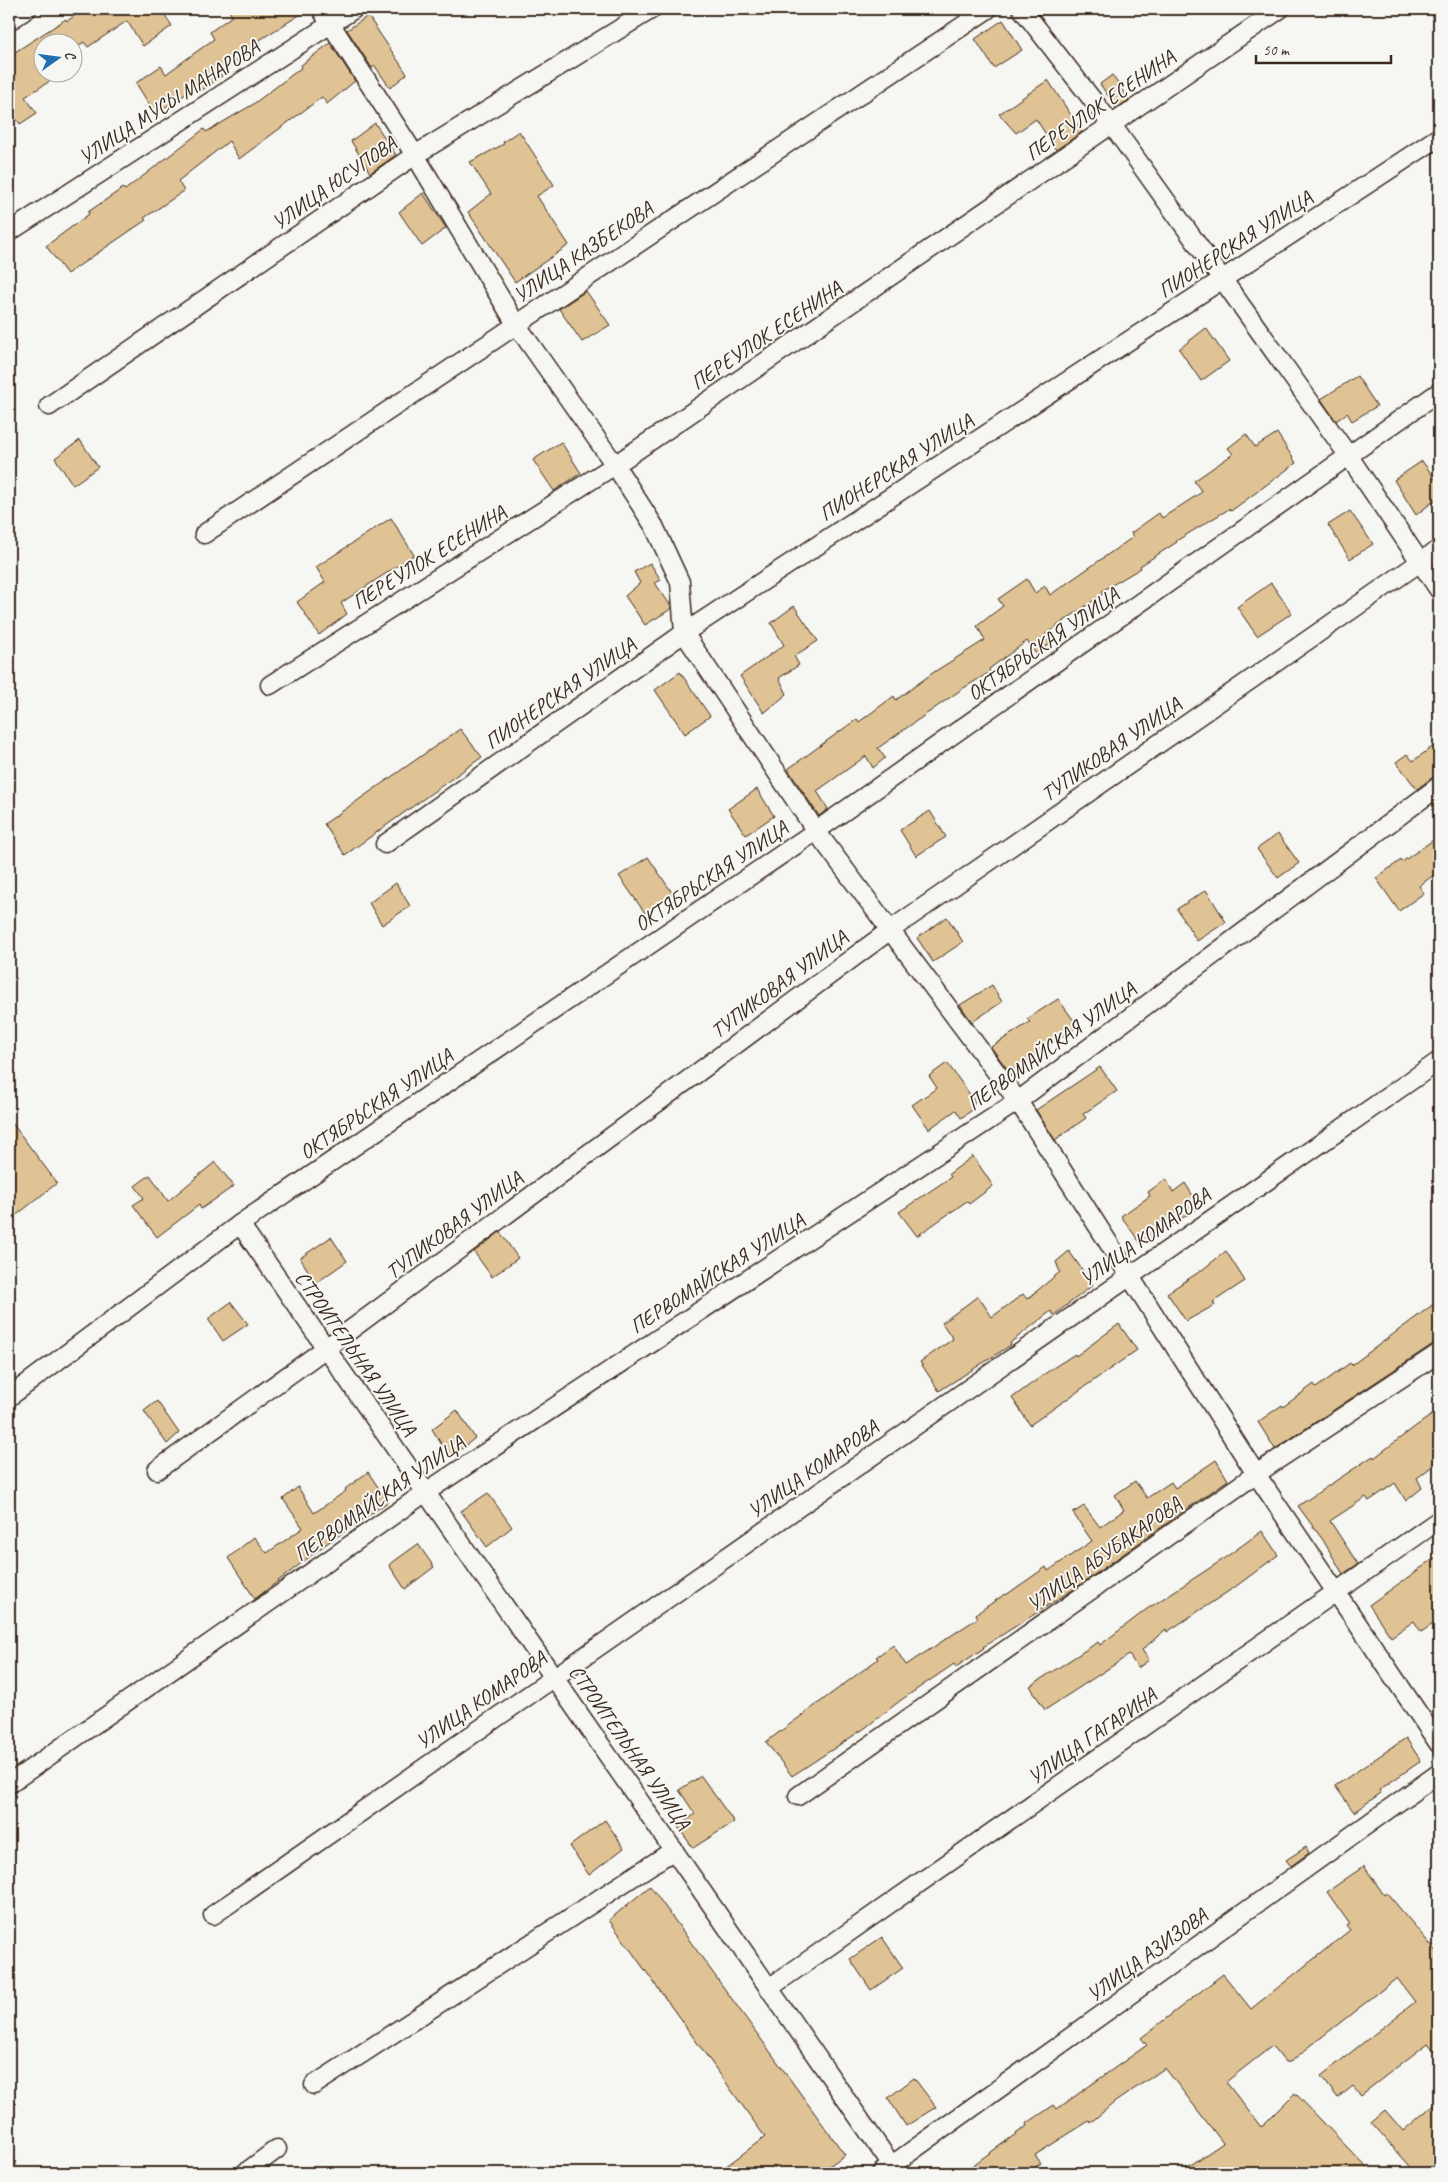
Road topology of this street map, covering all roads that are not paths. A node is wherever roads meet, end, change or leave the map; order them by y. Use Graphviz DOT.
graph roads {
  1 [pos="27,9"];
  2 [pos="321,9"];
  3 [pos="354,9"];
  4 [pos="652,9"];
  5 [pos="988,9"];
  6 [pos="1022,9"];
  7 [pos="1280,9"];
  8 [pos="9,21"];
  9 [pos="331,24"];
  10 [pos="1112,125"];
  11 [pos="1439,137"];
  12 [pos="415,155"];
  13 [pos="9,232"];
  14 [pos="1221,279"];
  15 [pos="516,324"];
  16 [pos="1439,392"];
  17 [pos="49,406"];
  18 [pos="1348,455"];
  19 [pos="616,465"];
  20 [pos="204,534"];
  21 [pos="1439,549"];
  22 [pos="1420,562"];
  23 [pos="1439,590"];
  24 [pos="684,633"];
  25 [pos="270,685"];
  26 [pos="1439,786"];
  27 [pos="816,831"];
  28 [pos="385,844"];
  29 [pos="889,931"];
  30 [pos="1439,1061"];
  31 [pos="1018,1101"];
  32 [pos="240,1224"];
  33 [pos="1130,1274"];
  34 [pos="326,1348"];
  35 [pos="1439,1353"];
  36 [pos="9,1397"];
  37 [pos="157,1470"];
  38 [pos="1256,1474"];
  39 [pos="426,1492"];
  40 [pos="1439,1520"];
  41 [pos="1337,1593"];
  42 [pos="554,1677"];
  43 [pos="1439,1744"];
  44 [pos="1439,1773"];
  45 [pos="9,1784"];
  46 [pos="798,1796"];
  47 [pos="674,1850"];
  48 [pos="213,1915"];
  49 [pos="769,1988"];
  50 [pos="314,2085"];
  51 [pos="277,2150"];
  52 [pos="890,2171"];
  53 [pos="245,2173"];
  1 -- 8 [label="street"];
  2 -- 9 [label="street"];
  3 -- 9 [label="street, УЛИЦА МУСЫ МАНАРОВА"];
  4 -- 12 [label="street, УЛИЦА ЮСУПОВА"];
  5 -- 15 [label="street, УЛИЦА КАЗБЕКОВА"];
  6 -- 10 [label="street"];
  7 -- 10 [label="street, ПЕРЕУЛОК ЕСЕНИНА"];
  9 -- 12 [label="street"];
  9 -- 13 [label="street, УЛИЦА МУСЫ МАНАРОВА"];
  10 -- 14 [label="street"];
  10 -- 19 [label="street, ПЕРЕУЛОК ЕСЕНИНА"];
  11 -- 14 [label="street, ПИОНЕРСКАЯ УЛИЦА"];
  12 -- 15 [label="street"];
  12 -- 17 [label="street, УЛИЦА ЮСУПОВА"];
  14 -- 18 [label="street"];
  14 -- 24 [label="street, ПИОНЕРСКАЯ УЛИЦА"];
  15 -- 19 [label="street"];
  15 -- 20 [label="street, УЛИЦА КАЗБЕКОВА"];
  16 -- 18 [label="street, ОКТЯБРЬСКАЯ УЛИЦА"];
  18 -- 22 [label="street"];
  18 -- 27 [label="street, ОКТЯБРЬСКАЯ УЛИЦА"];
  19 -- 24 [label="street"];
  19 -- 25 [label="street, ПЕРЕУЛОК ЕСЕНИНА"];
  21 -- 22 [label="street, ТУПИКОВАЯ УЛИЦА"];
  22 -- 23 [label="street"];
  22 -- 29 [label="street, ТУПИКОВАЯ УЛИЦА"];
  24 -- 27 [label="street"];
  24 -- 28 [label="street, ПИОНЕРСКАЯ УЛИЦА"];
  26 -- 31 [label="street, ПЕРВОМАЙСКАЯ УЛИЦА"];
  27 -- 29 [label="street"];
  27 -- 32 [label="street, ОКТЯБРЬСКАЯ УЛИЦА"];
  29 -- 31 [label="street"];
  29 -- 34 [label="street, ТУПИКОВАЯ УЛИЦА"];
  30 -- 33 [label="street, УЛИЦА КОМАРОВА"];
  31 -- 33 [label="street"];
  31 -- 39 [label="street, ПЕРВОМАЙСКАЯ УЛИЦА"];
  32 -- 34 [label="street, СТРОИТЕЛЬНАЯ УЛИЦА"];
  32 -- 36 [label="street, ОКТЯБРЬСКАЯ УЛИЦА"];
  33 -- 38 [label="street"];
  33 -- 42 [label="street, УЛИЦА КОМАРОВА"];
  34 -- 37 [label="street, ТУПИКОВАЯ УЛИЦА"];
  34 -- 39 [label="street, СТРОИТЕЛЬНАЯ УЛИЦА"];
  35 -- 38 [label="street, УЛИЦА АБУБАКАРОВА"];
  38 -- 41 [label="street"];
  38 -- 46 [label="street, УЛИЦА АБУБАКАРОВА"];
  39 -- 42 [label="street, СТРОИТЕЛЬНАЯ УЛИЦА"];
  39 -- 45 [label="street, ПЕРВОМАЙСКАЯ УЛИЦА"];
  40 -- 41 [label="street, УЛИЦА ГАГАРИНА"];
  41 -- 43 [label="street"];
  41 -- 49 [label="street, УЛИЦА ГАГАРИНА"];
  42 -- 47 [label="street, СТРОИТЕЛЬНАЯ УЛИЦА"];
  42 -- 48 [label="street, УЛИЦА КОМАРОВА"];
  44 -- 52 [label="street, УЛИЦА АЗИЗОВА"];
  47 -- 49 [label="street, СТРОИТЕЛЬНАЯ УЛИЦА"];
  47 -- 50 [label="street"];
  49 -- 52 [label="street, СТРОИТЕЛЬНАЯ УЛИЦА"];
  51 -- 53 [label="street"];
}
